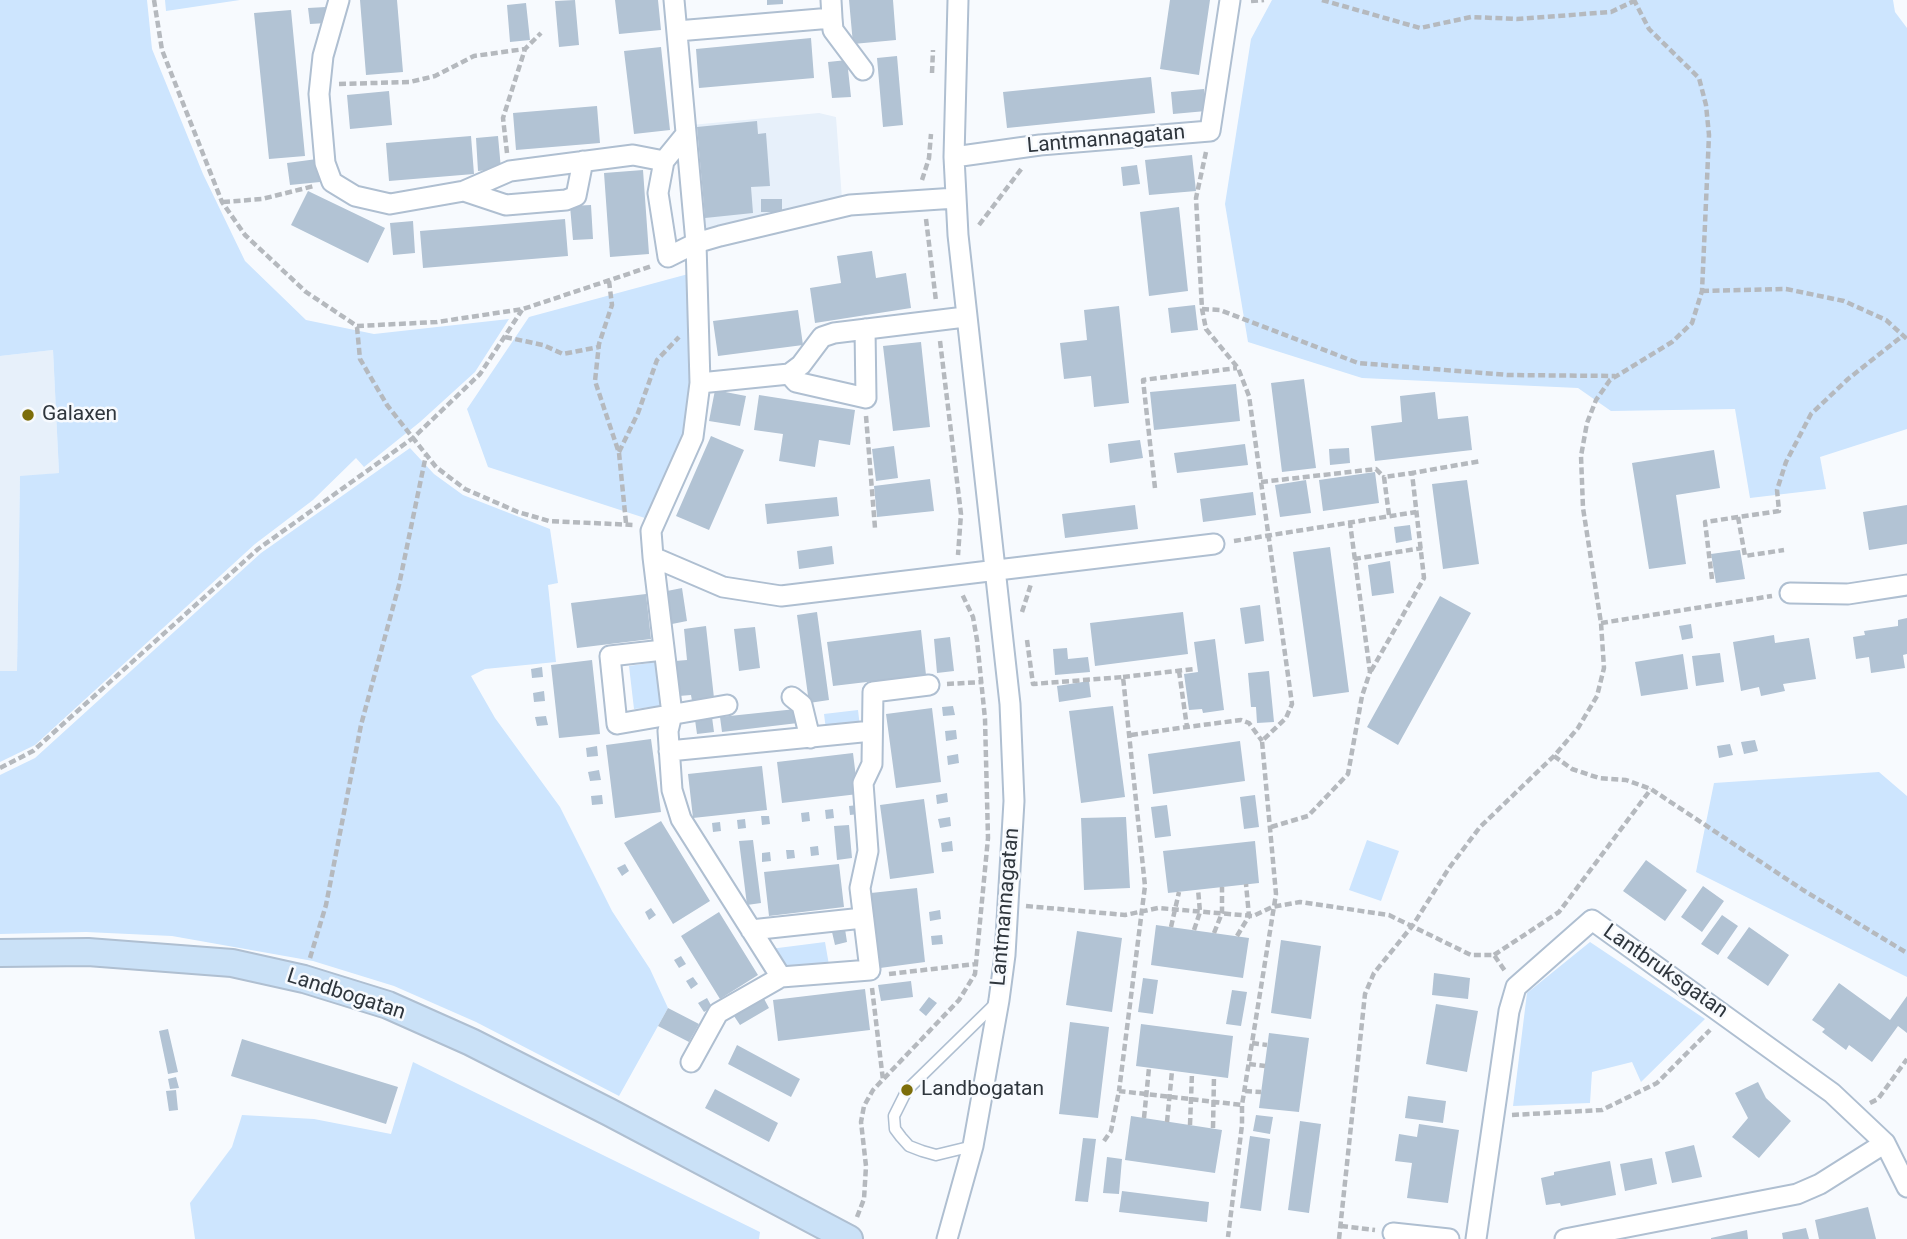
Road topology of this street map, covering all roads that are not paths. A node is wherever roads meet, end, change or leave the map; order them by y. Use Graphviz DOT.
graph roads {
  1 [pos="339,0"];
  2 [pos="674,0"];
  3 [pos="958,0"];
  4 [pos="1230,0"];
  5 [pos="832,9"];
  6 [pos="677,31"];
  7 [pos="863,70"];
  8 [pos="686,134"];
  9 [pos="954,156"];
  10 [pos="663,161"];
  11 [pos="583,162"];
  12 [pos="464,191"];
  13 [pos="956,198"];
  14 [pos="696,243"];
  15 [pos="965,317"];
  16 [pos="865,329"];
  17 [pos="789,374"];
  18 [pos="700,383"];
  19 [pos="1214,544"];
  20 [pos="653,557"];
  21 [pos="995,571"];
  22 [pos="1907,585"];
  23 [pos="1790,593"];
  24 [pos="663,650"];
  25 [pos="929,685"];
  26 [pos="792,696"];
  27 [pos="727,705"];
  28 [pos="672,714"];
  29 [pos="872,731"];
  30 [pos="810,738"];
  31 [pos="669,751"];
  32 [pos="863,918"];
  33 [pos="751,930"];
  34 [pos="0,953"];
  35 [pos="781,977"];
  36 [pos="999,1000"];
  37 [pos="691,1062"];
  38 [pos="1885,1143"];
  39 [pos="973,1146"];
  40 [pos="1907,1187"];
  41 [pos="1393,1233"];
  42 [pos="848,1239"];
  43 [pos="947,1239"];
  44 [pos="1449,1239"];
  45 [pos="1476,1239"];
  46 [pos="1565,1239"];
  1 -- 12 [label="street"];
  2 -- 6 [label="street"];
  3 -- 9 [label="street, Lantmannagatan"];
  4 -- 9 [label="street, Lantmannagatan"];
  5 -- 6 [label="street"];
  5 -- 7 [label="street"];
  6 -- 8 [label="street"];
  8 -- 10 [label="street"];
  8 -- 14 [label="street"];
  9 -- 13 [label="street, Lantmannagatan"];
  10 -- 11 [label="street"];
  10 -- 14 [label="street"];
  11 -- 12 [label="street"];
  11 -- 12 [label="street"];
  13 -- 14 [label="street"];
  13 -- 15 [label="street, Lantmannagatan"];
  14 -- 18 [label="street"];
  15 -- 16 [label="street"];
  15 -- 21 [label="street, Lantmannagatan"];
  16 -- 17 [label="street"];
  16 -- 17 [label="street"];
  17 -- 18 [label="street"];
  18 -- 20 [label="street"];
  19 -- 21 [label="street"];
  20 -- 21 [label="street"];
  20 -- 24 [label="street"];
  21 -- 36 [label="street, Lantmannagatan"];
  22 -- 23 [label="street"];
  24 -- 28 [label="street"];
  24 -- 28 [label="street"];
  25 -- 29 [label="street"];
  26 -- 30 [label="street"];
  27 -- 28 [label="street"];
  28 -- 31 [label="street"];
  29 -- 30 [label="street"];
  29 -- 32 [label="street"];
  30 -- 31 [label="street"];
  31 -- 33 [label="street"];
  32 -- 33 [label="street"];
  32 -- 35 [label="street"];
  33 -- 35 [label="street"];
  34 -- 42 [label="street, Landbogatan"];
  35 -- 37 [label="street"];
  36 -- 39 [label="street, Lantmannagatan"];
  36 -- 39 [label="lane"];
  38 -- 40 [label="street, Lantbruksgatan"];
  38 -- 45 [label="street, Lantbruksgatan"];
  38 -- 46 [label="street"];
  39 -- 43 [label="street, Lantmannagatan"];
  41 -- 44 [label="street"];
}
